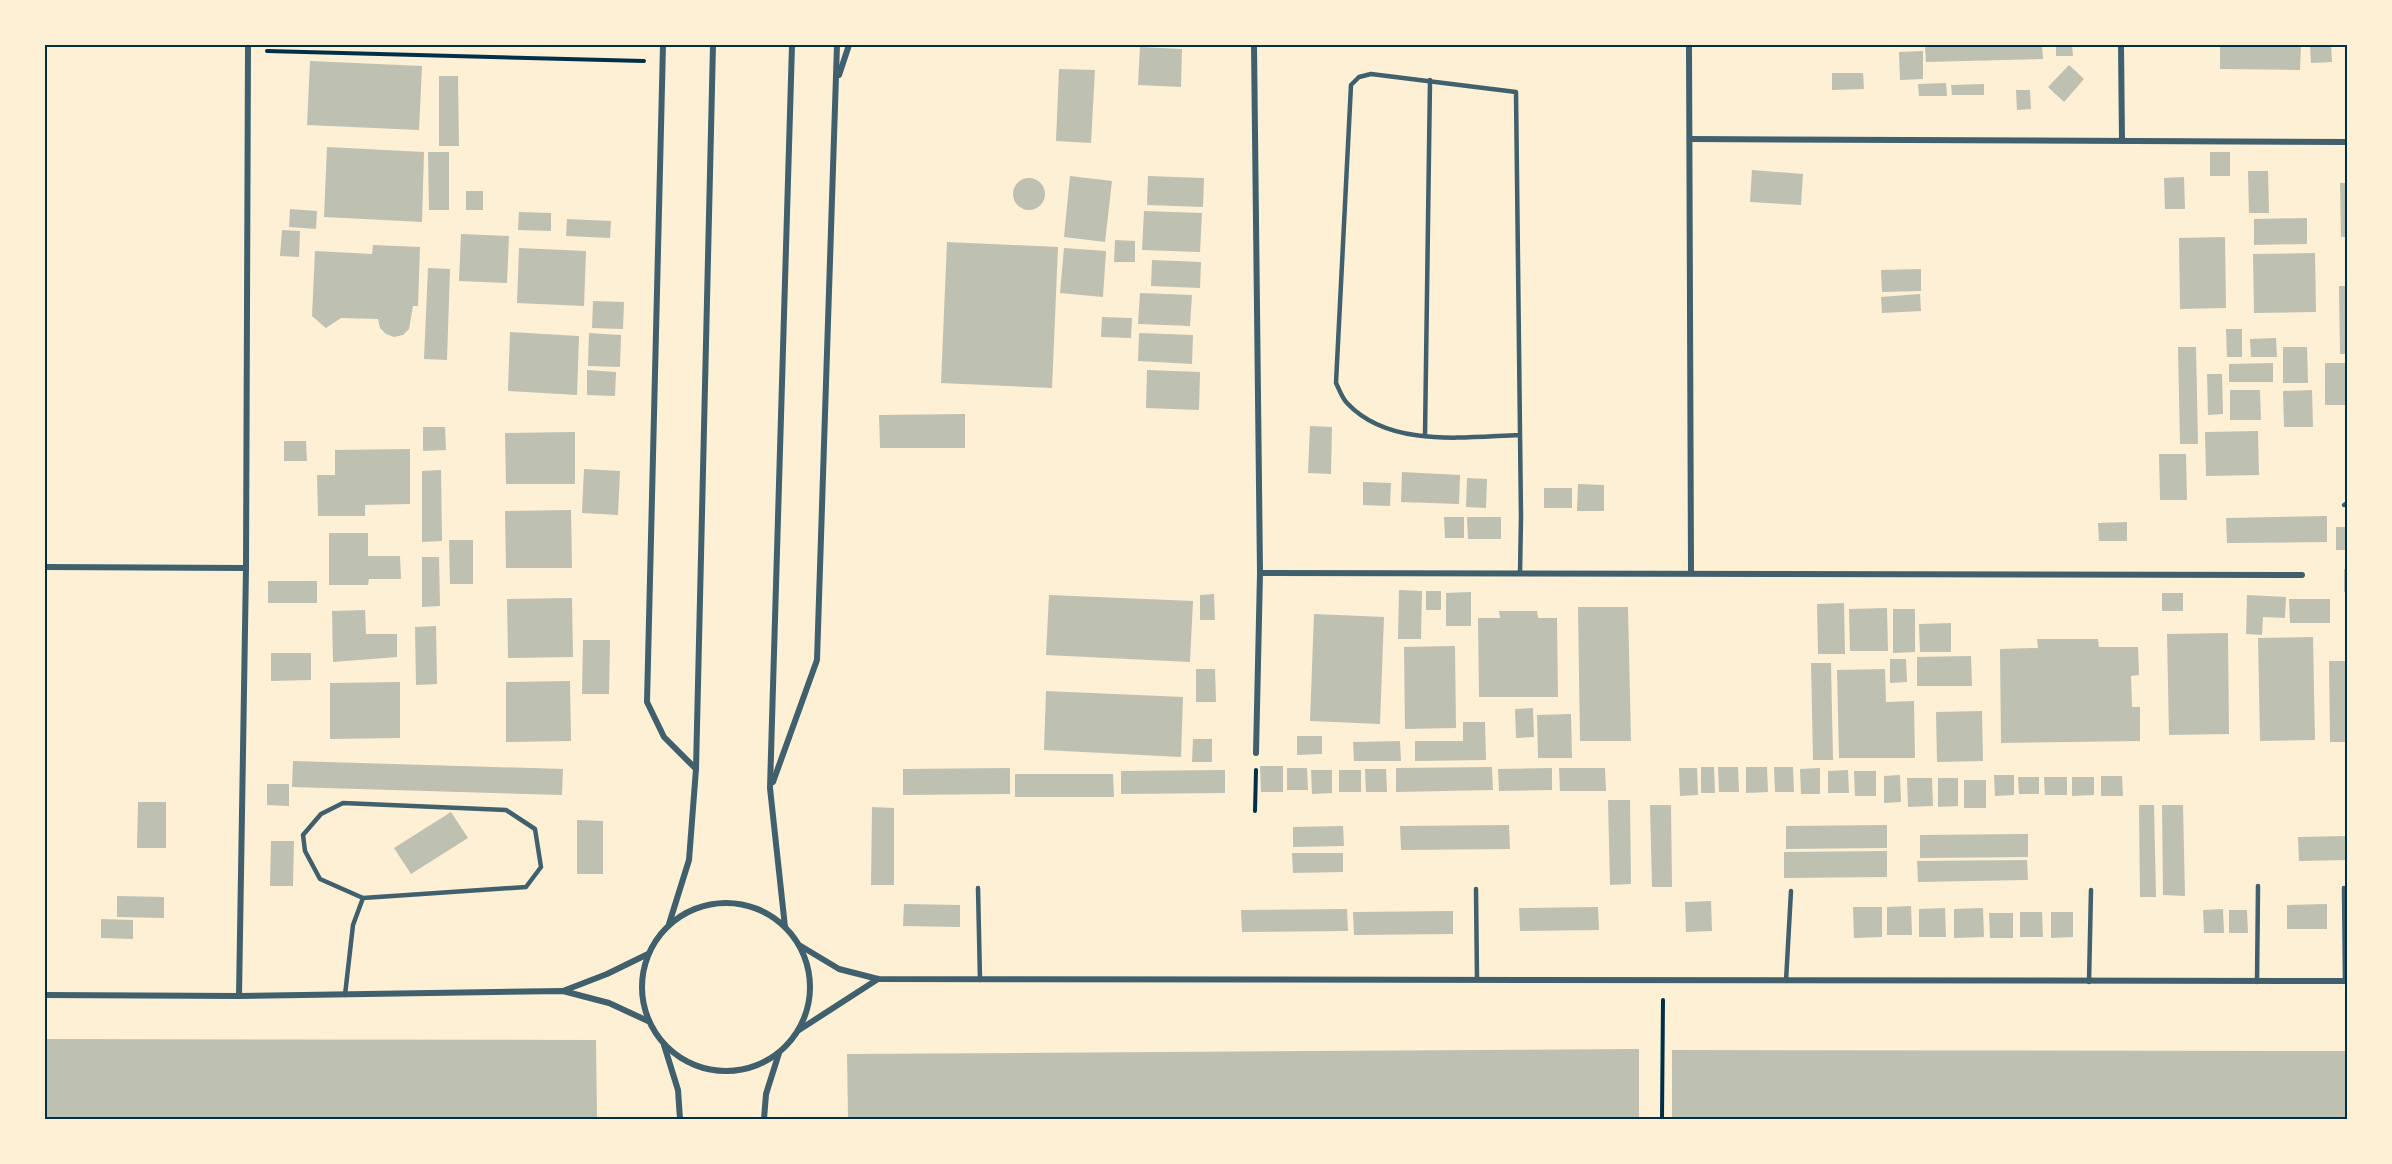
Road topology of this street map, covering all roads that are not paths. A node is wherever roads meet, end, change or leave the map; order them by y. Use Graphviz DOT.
graph roads {
  1 [pos="663,45"];
  2 [pos="713,45"];
  3 [pos="792,45"];
  4 [pos="837,45"];
  5 [pos="849,45"];
  6 [pos="1254,45"];
  7 [pos="1689,45"];
  8 [pos="2121,45"];
  9 [pos="248,47"];
  10 [pos="1430,80"];
  11 [pos="837,82"];
  12 [pos="1690,139"];
  13 [pos="2122,141"];
  14 [pos="2347,142"];
  15 [pos="1519,435"];
  16 [pos="1425,436"];
  17 [pos="45,567"];
  18 [pos="246,568"];
  19 [pos="1260,573"];
  20 [pos="1521,573"];
  21 [pos="1690,573"];
  22 [pos="2302,575"];
  23 [pos="1257,753"];
  24 [pos="696,770"];
  25 [pos="770,788"];
  26 [pos="2258,886"];
  27 [pos="978,888"];
  28 [pos="2344,888"];
  29 [pos="1476,889"];
  30 [pos="2091,890"];
  31 [pos="1791,891"];
  32 [pos="363,898"];
  33 [pos="669,924"];
  34 [pos="785,927"];
  35 [pos="799,945"];
  36 [pos="648,954"];
  37 [pos="878,979"];
  38 [pos="980,980"];
  39 [pos="1477,980"];
  40 [pos="1786,981"];
  41 [pos="2346,981"];
  42 [pos="2089,982"];
  43 [pos="2257,982"];
  44 [pos="563,991"];
  45 [pos="345,994"];
  46 [pos="45,995"];
  47 [pos="239,996"];
  48 [pos="648,1021"];
  49 [pos="798,1031"];
  50 [pos="664,1045"];
  51 [pos="779,1053"];
  52 [pos="680,1119"];
  53 [pos="764,1119"];
  1 -- 24 [label="street"];
  2 -- 24 [label="street"];
  3 -- 25 [label="street"];
  4 -- 11 [label="street"];
  5 -- 11 [label="street"];
  6 -- 19 [label="street"];
  7 -- 12 [label="street"];
  8 -- 13 [label="street"];
  9 -- 18 [label="street"];
  10 -- 15 [label="lane"];
  10 -- 16 [label="lane"];
  10 -- 16 [label="lane"];
  11 -- 25 [label="street"];
  12 -- 13 [label="street"];
  12 -- 21 [label="street"];
  13 -- 14 [label="street"];
  15 -- 16 [label="lane"];
  15 -- 20 [label="lane"];
  17 -- 18 [label="street"];
  18 -- 47 [label="street"];
  19 -- 20 [label="street"];
  19 -- 23 [label="street"];
  20 -- 21 [label="street"];
  21 -- 22 [label="street"];
  24 -- 33 [label="street"];
  25 -- 34 [label="street"];
  26 -- 43 [label="lane"];
  27 -- 38 [label="lane"];
  28 -- 41 [label="lane"];
  29 -- 39 [label="lane"];
  30 -- 42 [label="lane"];
  31 -- 40 [label="lane"];
  32 -- 32 [label="lane"];
  32 -- 45 [label="lane"];
  33 -- 34 [label="street"];
  33 -- 36 [label="street"];
  34 -- 35 [label="street"];
  35 -- 37 [label="street"];
  35 -- 49 [label="street"];
  36 -- 44 [label="street"];
  36 -- 48 [label="street"];
  37 -- 38 [label="street"];
  37 -- 49 [label="street"];
  38 -- 39 [label="street"];
  39 -- 40 [label="street"];
  40 -- 42 [label="street"];
  41 -- 43 [label="street"];
  42 -- 43 [label="street"];
  44 -- 45 [label="street"];
  44 -- 48 [label="street"];
  45 -- 47 [label="street"];
  46 -- 47 [label="street"];
  48 -- 50 [label="street"];
  49 -- 51 [label="street"];
  50 -- 51 [label="street"];
  50 -- 52 [label="street"];
  51 -- 53 [label="street"];
}
